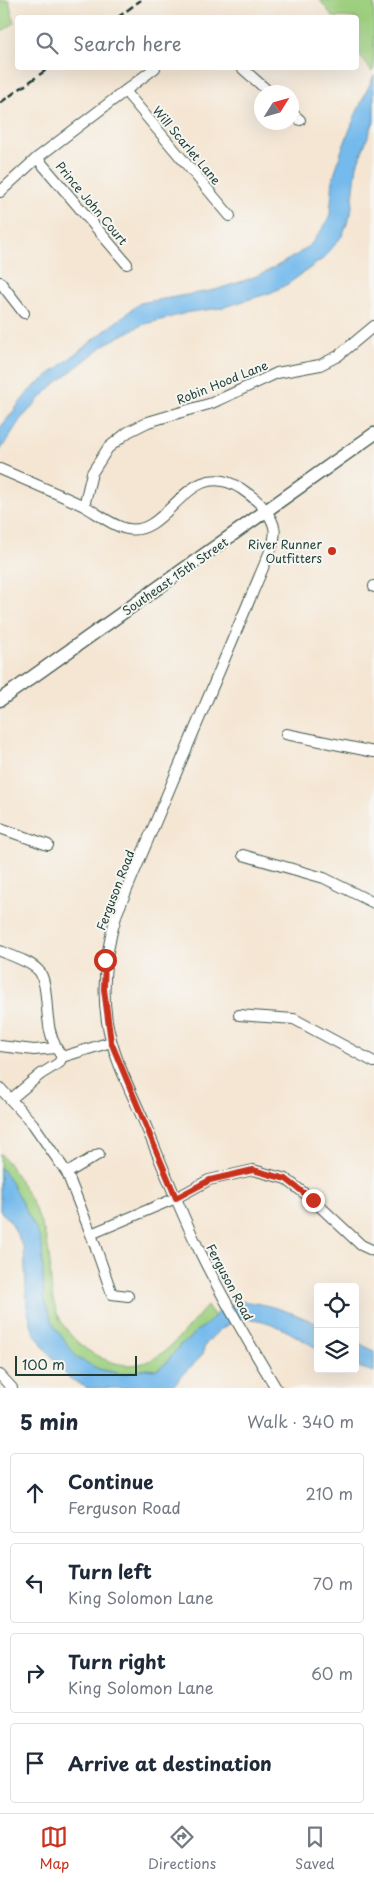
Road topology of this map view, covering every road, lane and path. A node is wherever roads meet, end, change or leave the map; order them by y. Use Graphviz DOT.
graph roads {
  1 [pos="152,70"];
  2 [pos="244,70"];
  3 [pos="262,85"];
  4 [pos="125,90"];
  5 [pos="37,158"];
  6 [pos="0,192"];
  7 [pos="230,216"];
  8 [pos="127,264"];
  9 [pos="0,282"];
  10 [pos="24,313"];
  11 [pos="374,326"];
  12 [pos="374,434"];
  13 [pos="0,469"];
  14 [pos="84,506"];
  15 [pos="266,512"];
  16 [pos="0,700"];
  17 [pos="286,734"];
  18 [pos="374,752"];
  19 [pos="0,828"];
  20 [pos="48,845"];
  21 [pos="243,855"];
  22 [pos="374,903"];
  23 [pos="0,951"];
  24 [pos="239,1015"];
  25 [pos="111,1042"];
  26 [pos="0,1046"];
  27 [pos="56,1048"];
  28 [pos="62,1057"];
  29 [pos="374,1062"];
  30 [pos="0,1088"];
  31 [pos="11,1099"];
  32 [pos="99,1154"];
  33 [pos="67,1173"];
  34 [pos="176,1198"];
  35 [pos="91,1234"];
  36 [pos="374,1251"];
  37 [pos="128,1296"];
  38 [pos="0,1375"];
  39 [pos="12,1388"];
  40 [pos="276,1388"];
  1 -- 4 [label="street"];
  2 -- 3 [label="street"];
  4 -- 5 [label="street"];
  4 -- 7 [label="street, Will Scarlet Lane"];
  5 -- 6 [label="street"];
  5 -- 8 [label="street, Prince John Court"];
  9 -- 10 [label="street"];
  11 -- 14 [label="street, Robin Hood Lane"];
  12 -- 15 [label="main road, Southeast 15th Street"];
  13 -- 14 [label="street"];
  14 -- 15 [label="street"];
  15 -- 16 [label="main road, Southeast 15th Street"];
  15 -- 25 [label="street, Ferguson Road"];
  17 -- 18 [label="street"];
  19 -- 20 [label="street"];
  21 -- 22 [label="street"];
  23 -- 27 [label="street"];
  24 -- 29 [label="street"];
  25 -- 28 [label="street"];
  25 -- 34 [label="street, Ferguson Road"];
  26 -- 27 [label="street"];
  27 -- 28 [label="street"];
  28 -- 31 [label="street"];
  30 -- 31 [label="street"];
  31 -- 33 [label="street"];
  32 -- 33 [label="street"];
  33 -- 35 [label="street"];
  34 -- 35 [label="street"];
  34 -- 36 [label="street"];
  34 -- 40 [label="street, Ferguson Road"];
  35 -- 37 [label="street"];
  38 -- 39 [label="street"];
}
